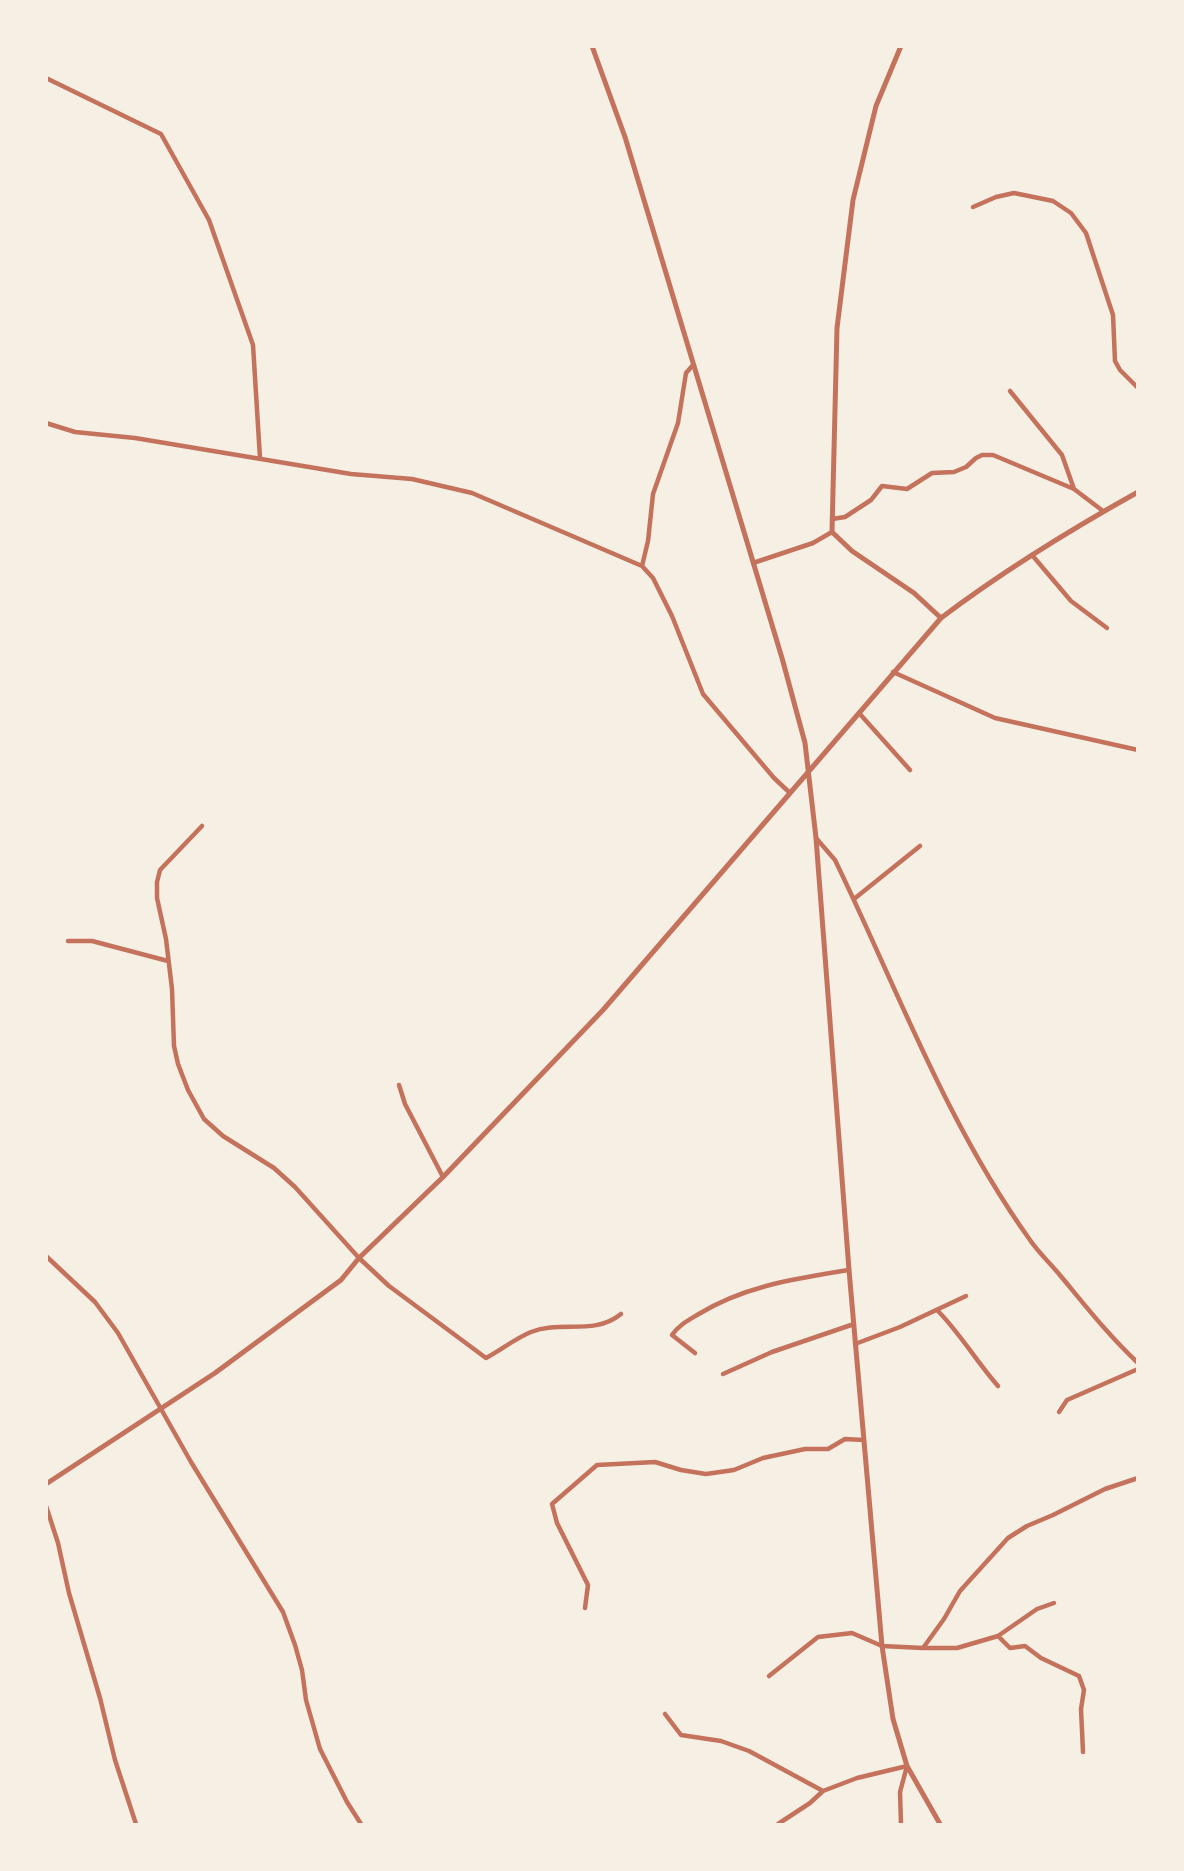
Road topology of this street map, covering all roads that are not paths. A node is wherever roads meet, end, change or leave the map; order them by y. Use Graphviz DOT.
graph roads {
  1 [pos="592,46"];
  2 [pos="901,46"];
  3 [pos="46,78"];
  4 [pos="973,207"];
  5 [pos="693,365"];
  6 [pos="1137,388"];
  7 [pos="1010,392"];
  8 [pos="46,423"];
  9 [pos="260,458"];
  10 [pos="1074,489"];
  11 [pos="1137,492"];
  12 [pos="1103,511"];
  13 [pos="832,519"];
  14 [pos="832,532"];
  15 [pos="1032,555"];
  16 [pos="753,563"];
  17 [pos="642,566"];
  18 [pos="940,618"];
  19 [pos="1107,628"];
  20 [pos="893,672"];
  21 [pos="859,713"];
  22 [pos="1137,750"];
  23 [pos="910,770"];
  24 [pos="809,771"];
  25 [pos="790,794"];
  26 [pos="202,826"];
  27 [pos="816,838"];
  28 [pos="920,846"];
  29 [pos="854,899"];
  30 [pos="68,941"];
  31 [pos="168,961"];
  32 [pos="399,1085"];
  33 [pos="443,1177"];
  34 [pos="46,1256"];
  35 [pos="359,1258"];
  36 [pos="849,1270"];
  37 [pos="966,1296"];
  38 [pos="937,1310"];
  39 [pos="621,1314"];
  40 [pos="854,1324"];
  41 [pos="855,1344"];
  42 [pos="695,1353"];
  43 [pos="1137,1363"];
  44 [pos="1137,1369"];
  45 [pos="723,1374"];
  46 [pos="998,1386"];
  47 [pos="161,1409"];
  48 [pos="1059,1412"];
  49 [pos="863,1440"];
  50 [pos="1137,1478"];
  51 [pos="46,1484"];
  52 [pos="46,1506"];
  53 [pos="1054,1603"];
  54 [pos="585,1608"];
  55 [pos="998,1635"];
  56 [pos="882,1646"];
  57 [pos="923,1648"];
  58 [pos="769,1676"];
  59 [pos="664,1714"];
  60 [pos="1083,1752"];
  61 [pos="907,1766"];
  62 [pos="823,1791"];
  63 [pos="136,1824"];
  64 [pos="361,1824"];
  65 [pos="778,1824"];
  66 [pos="901,1824"];
  67 [pos="940,1824"];
  1 -- 5 [label="street"];
  2 -- 13 [label="street"];
  3 -- 9 [label="street"];
  4 -- 6 [label="street"];
  5 -- 16 [label="street"];
  5 -- 17 [label="street"];
  7 -- 10 [label="street"];
  8 -- 9 [label="street"];
  9 -- 17 [label="street"];
  10 -- 12 [label="street"];
  10 -- 13 [label="street"];
  11 -- 12 [label="street"];
  12 -- 15 [label="street"];
  13 -- 14 [label="street"];
  14 -- 16 [label="street"];
  14 -- 18 [label="street"];
  15 -- 18 [label="street"];
  15 -- 19 [label="street"];
  16 -- 24 [label="street"];
  17 -- 25 [label="street"];
  18 -- 20 [label="street"];
  20 -- 21 [label="street"];
  20 -- 22 [label="street"];
  21 -- 23 [label="street"];
  21 -- 24 [label="street"];
  24 -- 25 [label="street"];
  24 -- 27 [label="street"];
  25 -- 33 [label="street"];
  26 -- 31 [label="street"];
  27 -- 29 [label="street"];
  27 -- 36 [label="street"];
  28 -- 29 [label="street"];
  29 -- 43 [label="street"];
  30 -- 31 [label="street"];
  31 -- 35 [label="street"];
  32 -- 33 [label="street"];
  33 -- 35 [label="street"];
  34 -- 47 [label="street"];
  35 -- 39 [label="street"];
  35 -- 47 [label="street"];
  36 -- 40 [label="street"];
  36 -- 42 [label="street"];
  37 -- 38 [label="street"];
  38 -- 41 [label="street"];
  38 -- 46 [label="street"];
  40 -- 41 [label="street"];
  40 -- 45 [label="street"];
  41 -- 49 [label="street"];
  44 -- 48 [label="street"];
  47 -- 51 [label="street"];
  47 -- 64 [label="street"];
  49 -- 54 [label="street"];
  49 -- 56 [label="street"];
  50 -- 57 [label="street"];
  52 -- 63 [label="street"];
  53 -- 55 [label="street"];
  55 -- 57 [label="street"];
  55 -- 60 [label="street"];
  56 -- 57 [label="street"];
  56 -- 58 [label="street"];
  56 -- 61 [label="street"];
  59 -- 62 [label="street"];
  61 -- 62 [label="street"];
  61 -- 66 [label="street"];
  61 -- 67 [label="street"];
  62 -- 65 [label="street"];
}
